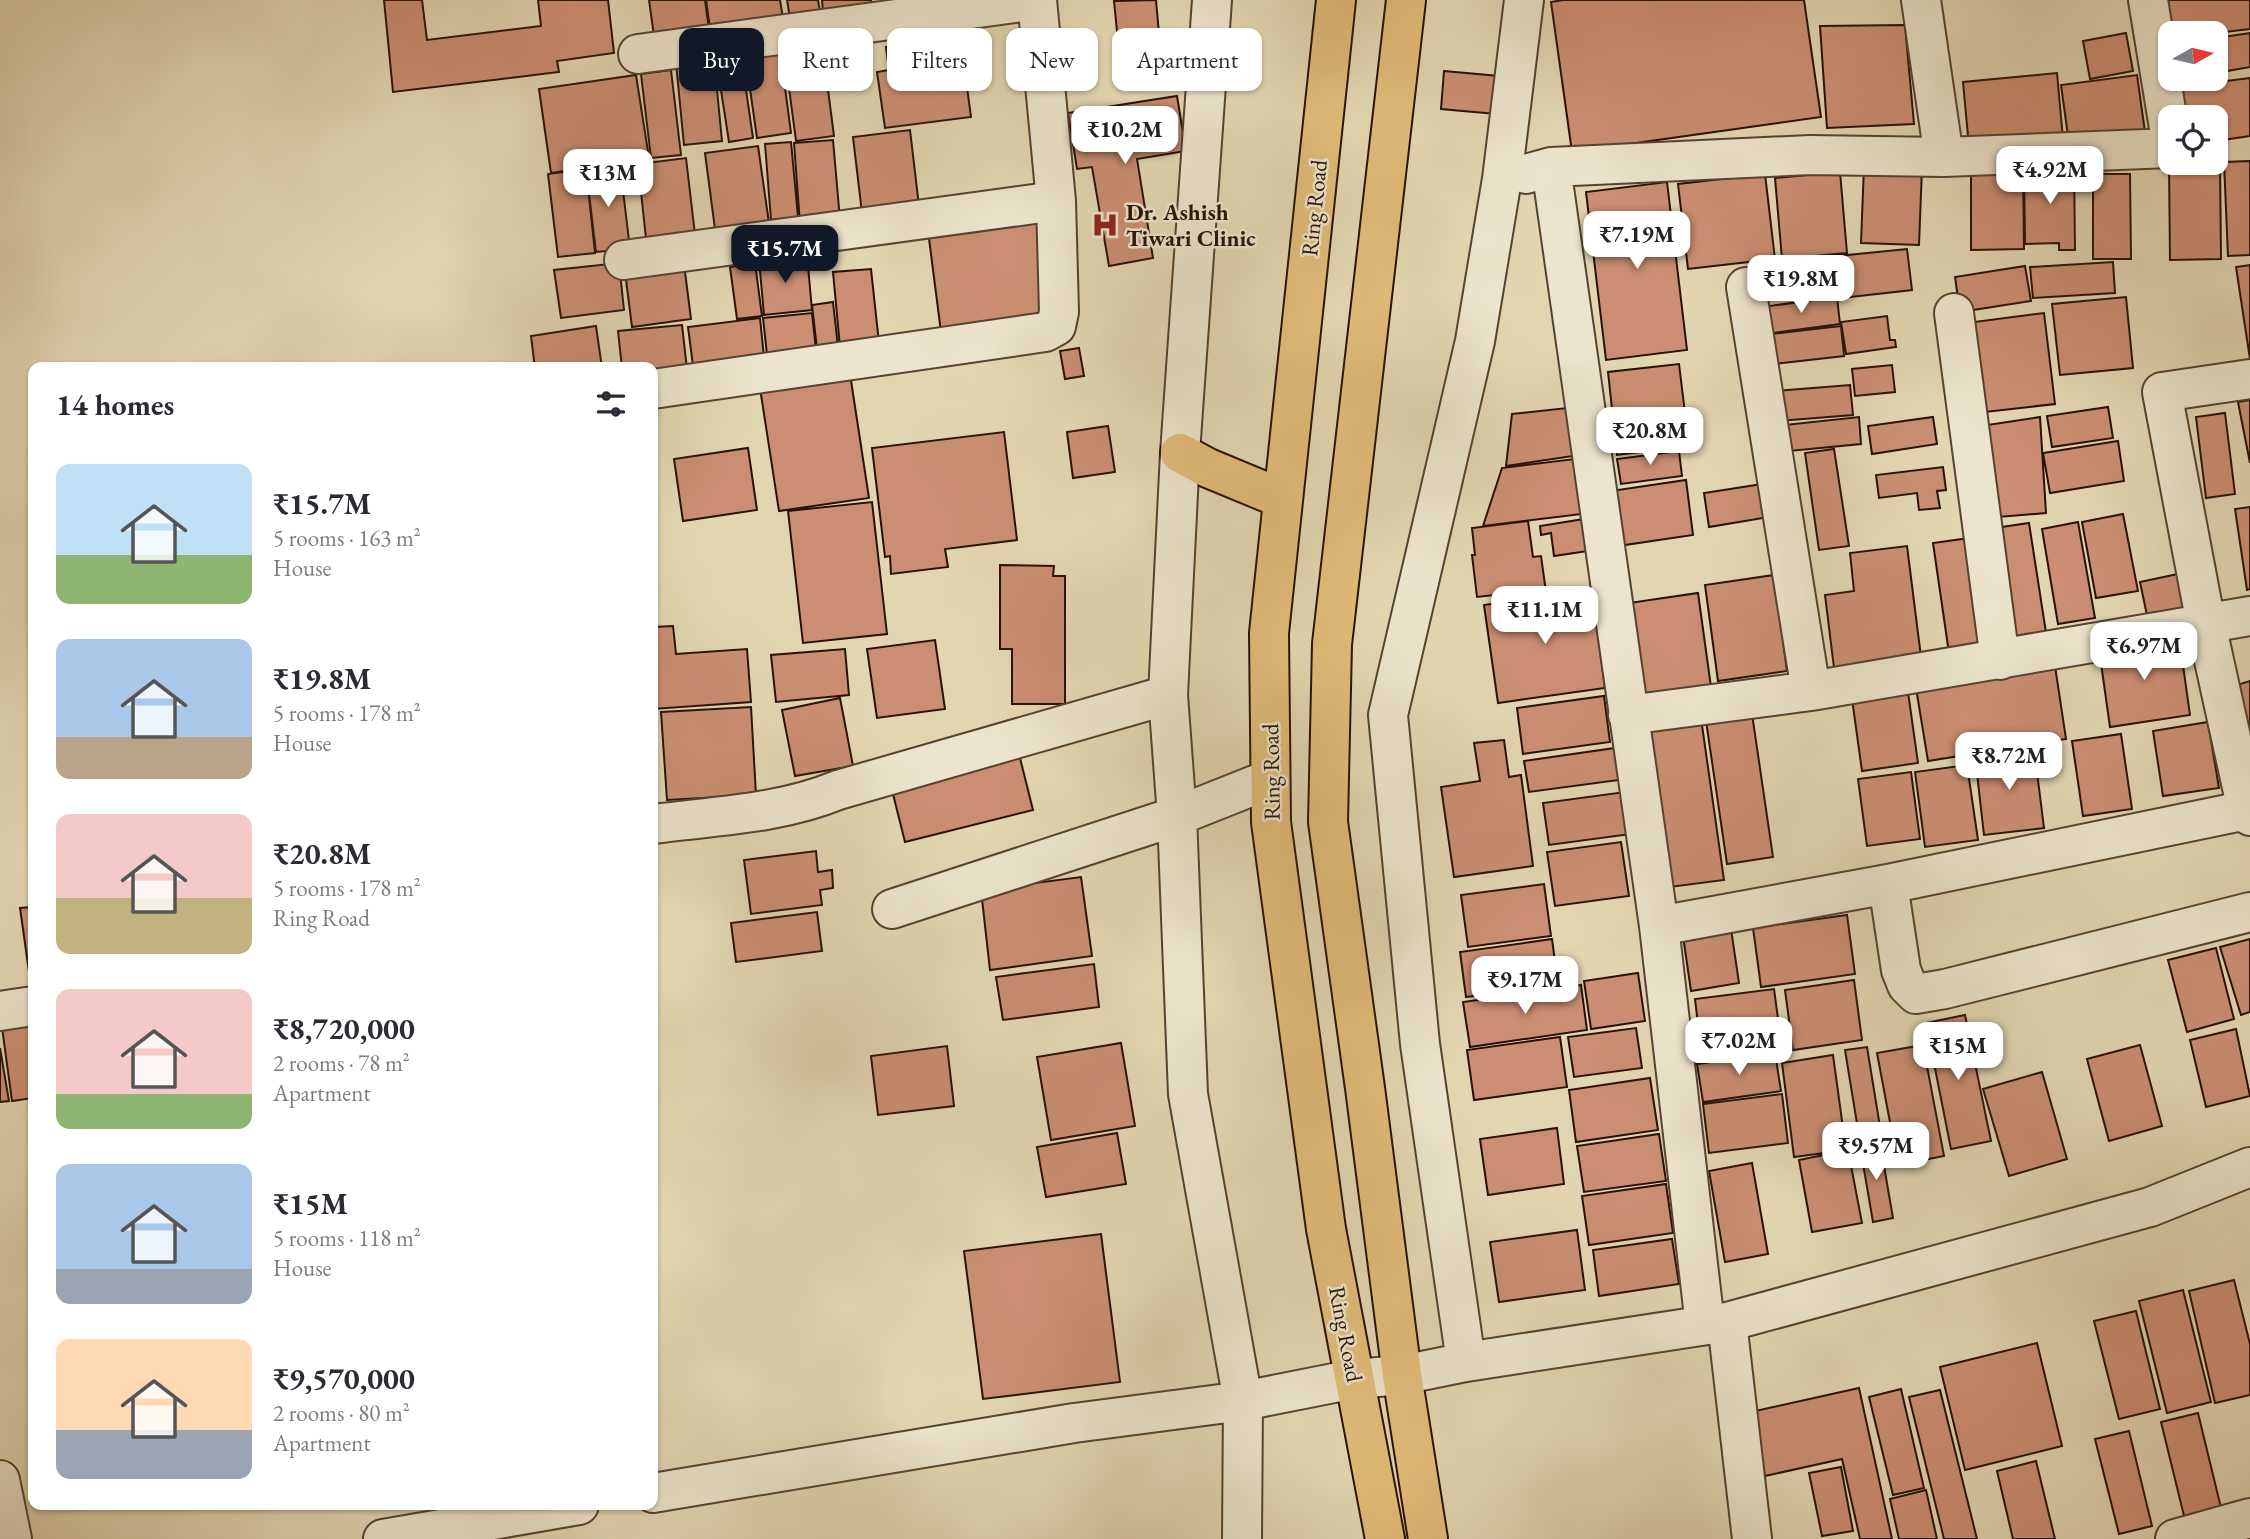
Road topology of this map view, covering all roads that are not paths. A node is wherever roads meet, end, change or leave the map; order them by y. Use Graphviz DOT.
graph roads {
  1 [pos="1037,0"];
  2 [pos="1212,0"];
  3 [pos="1336,0"];
  4 [pos="1406,0"];
  5 [pos="1524,0"];
  6 [pos="1921,0"];
  7 [pos="2148,0"];
  8 [pos="638,54"];
  9 [pos="2165,105"];
  10 [pos="2158,148"];
  11 [pos="1944,157"];
  12 [pos="1551,167"];
  13 [pos="1502,180"];
  14 [pos="1056,201"];
  15 [pos="624,260"];
  16 [pos="1746,287"];
  17 [pos="1954,313"];
  18 [pos="2250,379"];
  19 [pos="658,388"];
  20 [pos="1181,453"];
  21 [pos="1283,499"];
  22 [pos="2250,616"];
  23 [pos="2206,624"];
  24 [pos="2000,660"];
  25 [pos="1811,691"];
  26 [pos="1168,695"];
  27 [pos="1628,715"];
  28 [pos="1270,779"];
  29 [pos="2249,813"];
  30 [pos="1177,816"];
  31 [pos="658,823"];
  32 [pos="1888,884"];
  33 [pos="892,909"];
  34 [pos="2250,912"];
  35 [pos="1659,926"];
  36 [pos="28,1007"];
  37 [pos="0,1011"];
  38 [pos="2250,1167"];
  39 [pos="1716,1324"];
  40 [pos="1466,1362"];
  41 [pos="1402,1375"];
  42 [pos="1354,1379"];
  43 [pos="1243,1401"];
  44 [pos="0,1480"];
  45 [pos="658,1492"];
  46 [pos="550,1510"];
  47 [pos="2250,1518"];
  48 [pos="12,1539"];
  49 [pos="383,1539"];
  50 [pos="1242,1539"];
  51 [pos="1385,1539"];
  52 [pos="1428,1539"];
  53 [pos="1752,1539"];
  54 [pos="2175,1539"];
  1 -- 8 [label="street"];
  1 -- 14 [label="street"];
  2 -- 20 [label="street"];
  3 -- 21 [label="highway, Ring Road"];
  4 -- 41 [label="highway, Ring Road"];
  5 -- 13 [label="street"];
  6 -- 11 [label="street"];
  7 -- 9 [label="street"];
  10 -- 11 [label="street"];
  11 -- 12 [label="street"];
  12 -- 13 [label="street"];
  12 -- 27 [label="street"];
  13 -- 40 [label="street"];
  14 -- 15 [label="street"];
  14 -- 19 [label="street"];
  16 -- 25 [label="street"];
  17 -- 24 [label="street"];
  18 -- 23 [label="street"];
  20 -- 21 [label="highway"];
  20 -- 26 [label="street"];
  21 -- 28 [label="highway, Ring Road"];
  22 -- 23 [label="street"];
  23 -- 24 [label="street"];
  23 -- 29 [label="street"];
  24 -- 25 [label="street"];
  25 -- 27 [label="street"];
  26 -- 30 [label="street"];
  26 -- 31 [label="street"];
  27 -- 35 [label="street"];
  28 -- 30 [label="street"];
  28 -- 42 [label="highway, Ring Road"];
  29 -- 32 [label="street"];
  30 -- 33 [label="street"];
  30 -- 43 [label="street"];
  32 -- 34 [label="street"];
  32 -- 35 [label="street"];
  35 -- 39 [label="street"];
  36 -- 37 [label="street"];
  38 -- 39 [label="street"];
  39 -- 40 [label="street"];
  39 -- 53 [label="street"];
  40 -- 41 [label="street"];
  41 -- 42 [label="street"];
  41 -- 52 [label="highway, Ring Road"];
  42 -- 43 [label="street"];
  42 -- 51 [label="highway, Ring Road"];
  43 -- 45 [label="street"];
  43 -- 50 [label="street"];
  44 -- 48 [label="street"];
  46 -- 49 [label="street"];
  47 -- 54 [label="street"];
}
